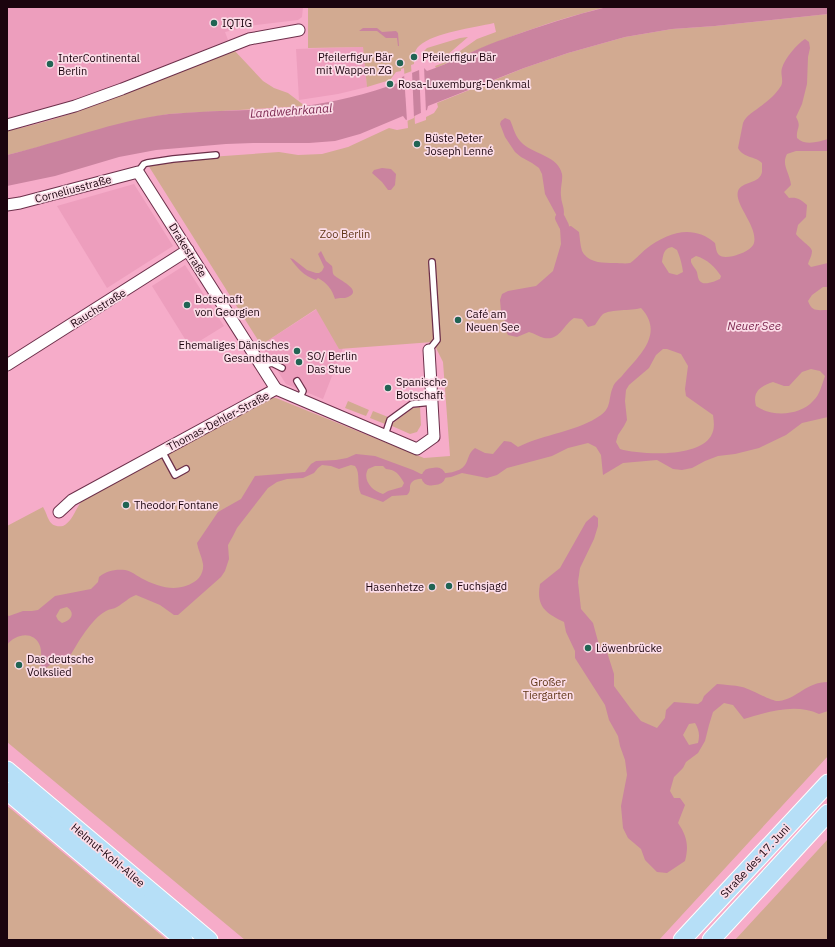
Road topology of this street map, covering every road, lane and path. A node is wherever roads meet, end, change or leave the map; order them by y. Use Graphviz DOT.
graph roads {
  1 [pos="299,30"];
  2 [pos="7,125"];
  3 [pos="214,155"];
  4 [pos="138,172"];
  5 [pos="7,205"];
  6 [pos="188,250"];
  7 [pos="432,262"];
  8 [pos="429,350"];
  9 [pos="7,365"];
  10 [pos="261,366"];
  11 [pos="282,368"];
  12 [pos="297,381"];
  13 [pos="276,389"];
  14 [pos="300,399"];
  15 [pos="432,402"];
  16 [pos="385,435"];
  17 [pos="162,450"];
  18 [pos="186,469"];
  19 [pos="59,512"];
  20 [pos="7,770"];
  21 [pos="828,783"];
  22 [pos="7,791"];
  23 [pos="828,813"];
  24 [pos="184,940"];
  25 [pos="209,940"];
  26 [pos="682,940"];
  27 [pos="711,940"];
  1 -- 2 [label="street"];
  3 -- 4 [label="lane"];
  4 -- 5 [label="street, Corneliusstraße"];
  4 -- 6 [label="street, Drakestraße"];
  6 -- 9 [label="street, Rauchstraße"];
  6 -- 10 [label="street, Drakestraße"];
  7 -- 8 [label="lane"];
  8 -- 15 [label="street"];
  10 -- 11 [label="lane"];
  10 -- 13 [label="street, Drakestraße"];
  12 -- 14 [label="lane"];
  13 -- 14 [label="street, Thomas-Dehler-Straße"];
  13 -- 17 [label="street, Thomas-Dehler-Straße"];
  14 -- 16 [label="street, Thomas-Dehler-Straße"];
  15 -- 16 [label="lane"];
  15 -- 16 [label="street, Thomas-Dehler-Straße"];
  17 -- 18 [label="lane"];
  17 -- 19 [label="street, Thomas-Dehler-Straße"];
  20 -- 25 [label="main road, Helmut-Kohl-Allee"];
  21 -- 26 [label="main road, Straße des 17. Juni"];
  22 -- 24 [label="main road, Helmut-Kohl-Allee"];
  23 -- 27 [label="main road, Straße des 17. Juni"];
}
